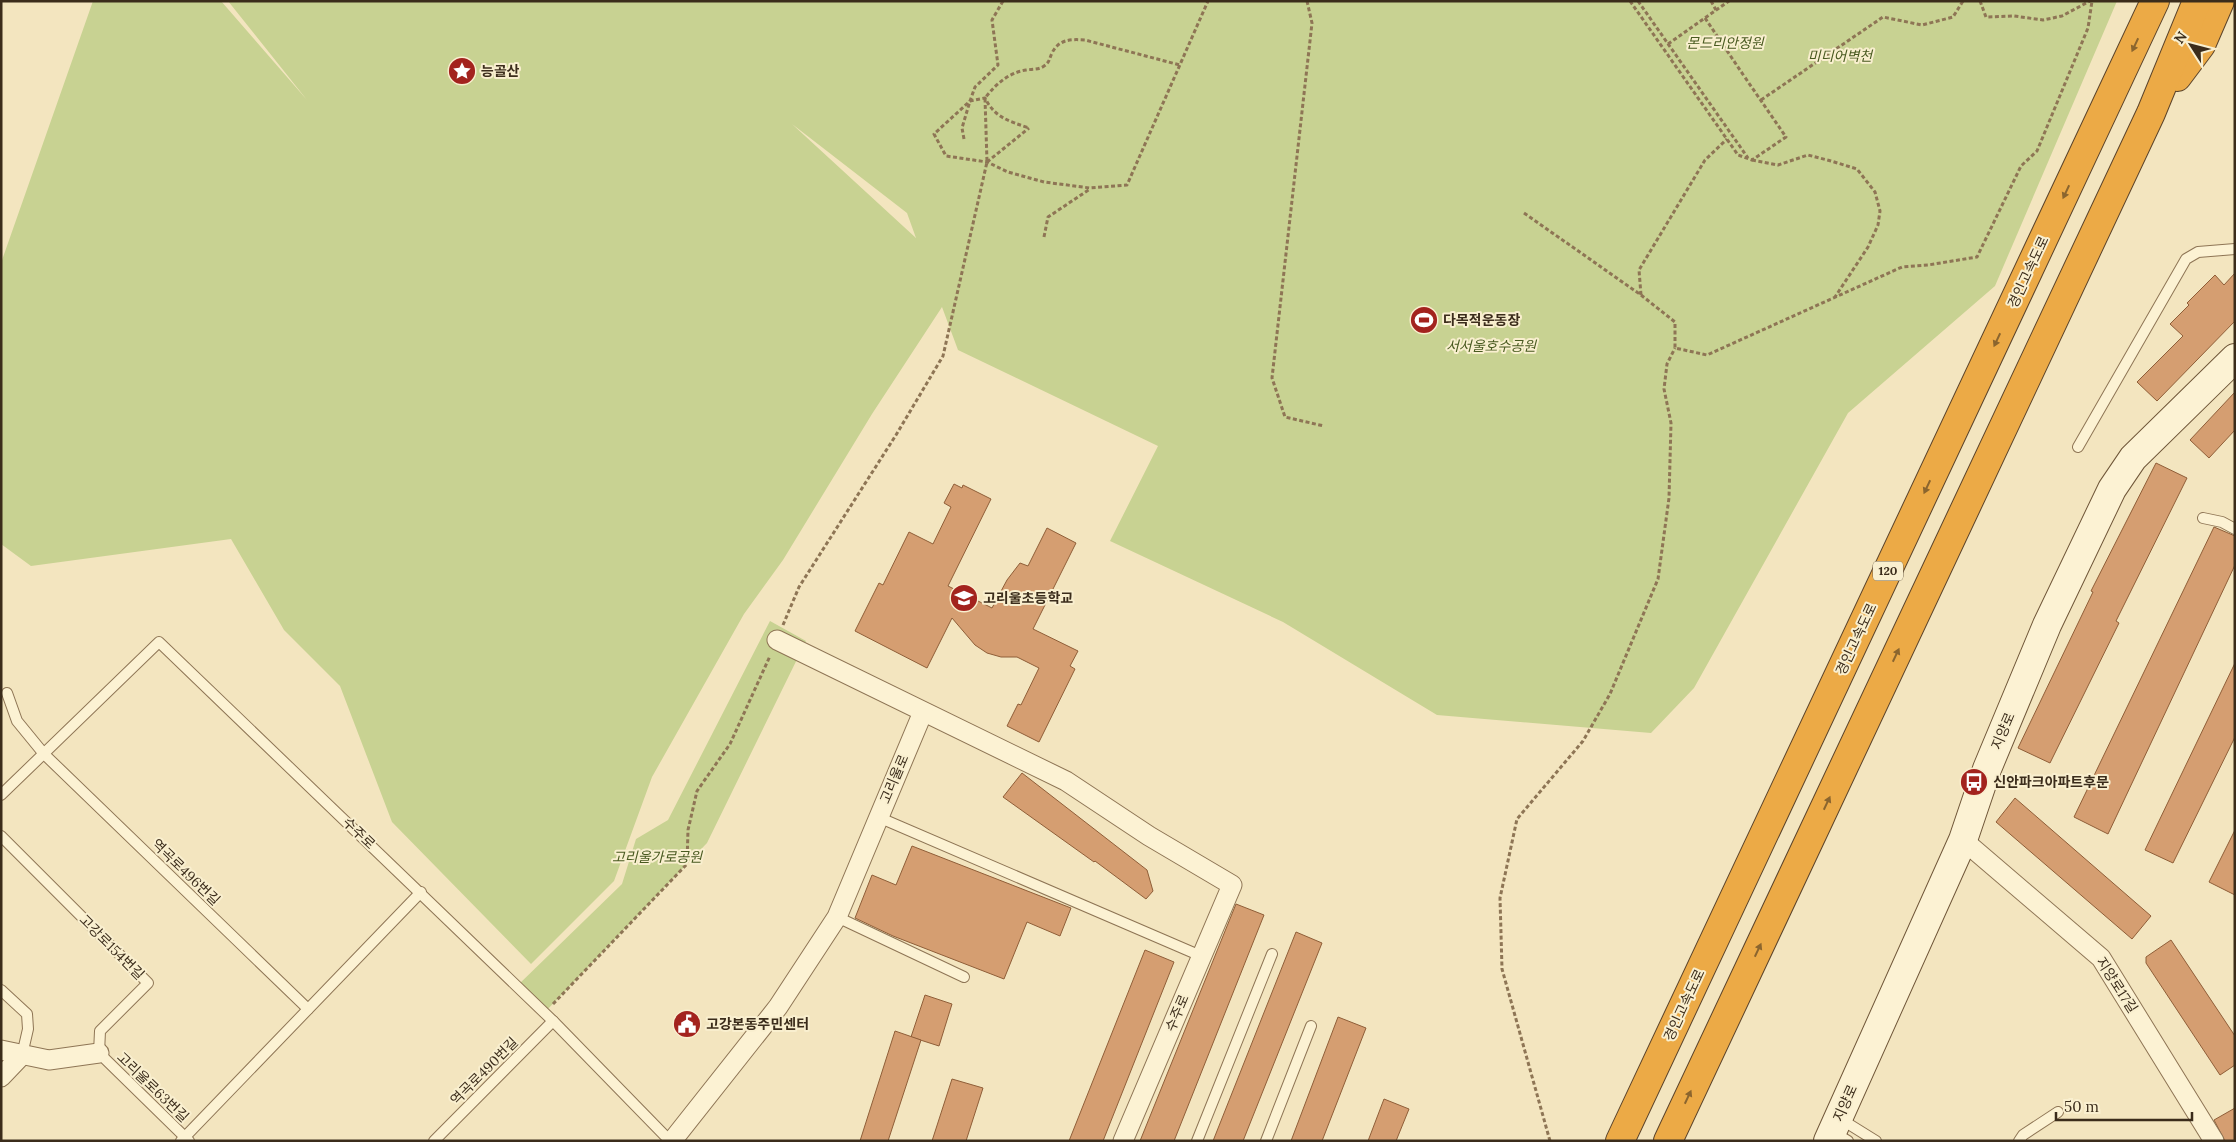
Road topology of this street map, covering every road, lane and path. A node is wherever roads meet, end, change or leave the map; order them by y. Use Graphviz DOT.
graph roads {
  1 [pos="1003,1"];
  2 [pos="1208,1"];
  3 [pos="1307,1"];
  4 [pos="1630,1"];
  5 [pos="1638,1"];
  6 [pos="1711,1"];
  7 [pos="1728,1"];
  8 [pos="1963,1"];
  9 [pos="1980,1"];
  10 [pos="2091,1"];
  11 [pos="2156,1"];
  12 [pos="2197,1"];
  13 [pos="2220,1"];
  14 [pos="1716,10"];
  15 [pos="1668,44"];
  16 [pos="1180,65"];
  17 [pos="985,98"];
  18 [pos="1761,100"];
  19 [pos="970,101"];
  20 [pos="2151,113"];
  21 [pos="964,139"];
  22 [pos="1727,139"];
  23 [pos="1750,159"];
  24 [pos="987,162"];
  25 [pos="1090,188"];
  26 [pos="1524,213"];
  27 [pos="1044,237"];
  28 [pos="2235,249"];
  29 [pos="1641,295"];
  30 [pos="1835,297"];
  31 [pos="1675,348"];
  32 [pos="2235,358"];
  33 [pos="1324,426"];
  34 [pos="2078,447"];
  35 [pos="2203,518"];
  36 [pos="2235,529"];
  37 [pos="777,640"];
  38 [pos="7,693"];
  39 [pos="923,712"];
  40 [pos="44,754"];
  41 [pos="1,795"];
  42 [pos="878,817"];
  43 [pos="1,836"];
  44 [pos="1963,840"];
  45 [pos="421,892"];
  46 [pos="836,917"];
  47 [pos="1272,954"];
  48 [pos="1202,956"];
  49 [pos="964,977"];
  50 [pos="1,990"];
  51 [pos="308,1009"];
  52 [pos="545,1012"];
  53 [pos="553,1021"];
  54 [pos="1311,1026"];
  55 [pos="1,1050"];
  56 [pos="99,1053"];
  57 [pos="22,1056"];
  58 [pos="1,1077"];
  59 [pos="2058,1112"];
  60 [pos="1837,1133"];
  61 [pos="185,1140"];
  62 [pos="434,1141"];
  63 [pos="671,1141"];
  64 [pos="1123,1141"];
  65 [pos="1197,1141"];
  66 [pos="1266,1141"];
  67 [pos="1550,1141"];
  68 [pos="1620,1141"];
  69 [pos="1668,1141"];
  70 [pos="1876,1141"];
  71 [pos="2020,1141"];
  72 [pos="2214,1141"];
  1 -- 19 [label="path"];
  2 -- 16 [label="path"];
  3 -- 33 [label="path"];
  4 -- 22 [label="path"];
  5 -- 15 [label="path"];
  6 -- 14 [label="path"];
  7 -- 14 [label="path"];
  7 -- 15 [label="path"];
  8 -- 18 [label="path"];
  9 -- 10 [label="path"];
  10 -- 30 [label="path"];
  11 -- 68 [label="highway, 경인고속도로 / 120, one-way"];
  12 -- 20 [label="highway"];
  13 -- 20 [label="highway"];
  14 -- 18 [label="path, bridge"];
  15 -- 23 [label="path"];
  16 -- 17 [label="path"];
  16 -- 25 [label="path"];
  17 -- 19 [label="path"];
  17 -- 24 [label="path"];
  17 -- 24 [label="path"];
  18 -- 23 [label="path"];
  19 -- 21 [label="path"];
  19 -- 24 [label="path"];
  69 -- 20 [label="highway, one-way"];
  22 -- 23 [label="path"];
  22 -- 29 [label="path"];
  23 -- 30 [label="path"];
  24 -- 25 [label="path"];
  24 -- 37 [label="path"];
  25 -- 27 [label="path"];
  26 -- 29 [label="path"];
  28 -- 34 [label="lane"];
  29 -- 31 [label="path"];
  30 -- 31 [label="path"];
  31 -- 67 [label="path"];
  32 -- 44 [label="street, 지양로"];
  35 -- 36 [label="lane"];
  37 -- 39 [label="street"];
  37 -- 52 [label="path"];
  38 -- 40 [label="lane"];
  39 -- 42 [label="street, 고리울로"];
  39 -- 48 [label="street, 수주로"];
  40 -- 41 [label="lane, 수주로"];
  40 -- 45 [label="lane, 수주로"];
  40 -- 51 [label="lane, 역곡로496번길"];
  42 -- 46 [label="street, 고리울로"];
  42 -- 48 [label="lane"];
  43 -- 56 [label="lane, 고강로154번길"];
  44 -- 60 [label="street, 지양로"];
  44 -- 72 [label="street, 지양로17길"];
  45 -- 51 [label="lane"];
  45 -- 52 [label="lane, 수주로"];
  46 -- 49 [label="lane"];
  46 -- 63 [label="street, 고리울로"];
  47 -- 65 [label="lane"];
  48 -- 64 [label="street, 수주로"];
  50 -- 57 [label="lane"];
  51 -- 61 [label="lane"];
  52 -- 53 [label="lane, 수주로"];
  53 -- 62 [label="lane, 역곡로490번길"];
  53 -- 63 [label="lane, 수주로"];
  54 -- 66 [label="lane"];
  55 -- 57 [label="street"];
  56 -- 57 [label="street"];
  56 -- 61 [label="lane, 고리울로63번길"];
  57 -- 58 [label="street"];
  59 -- 71 [label="lane"];
  60 -- 70 [label="lane"];
}
